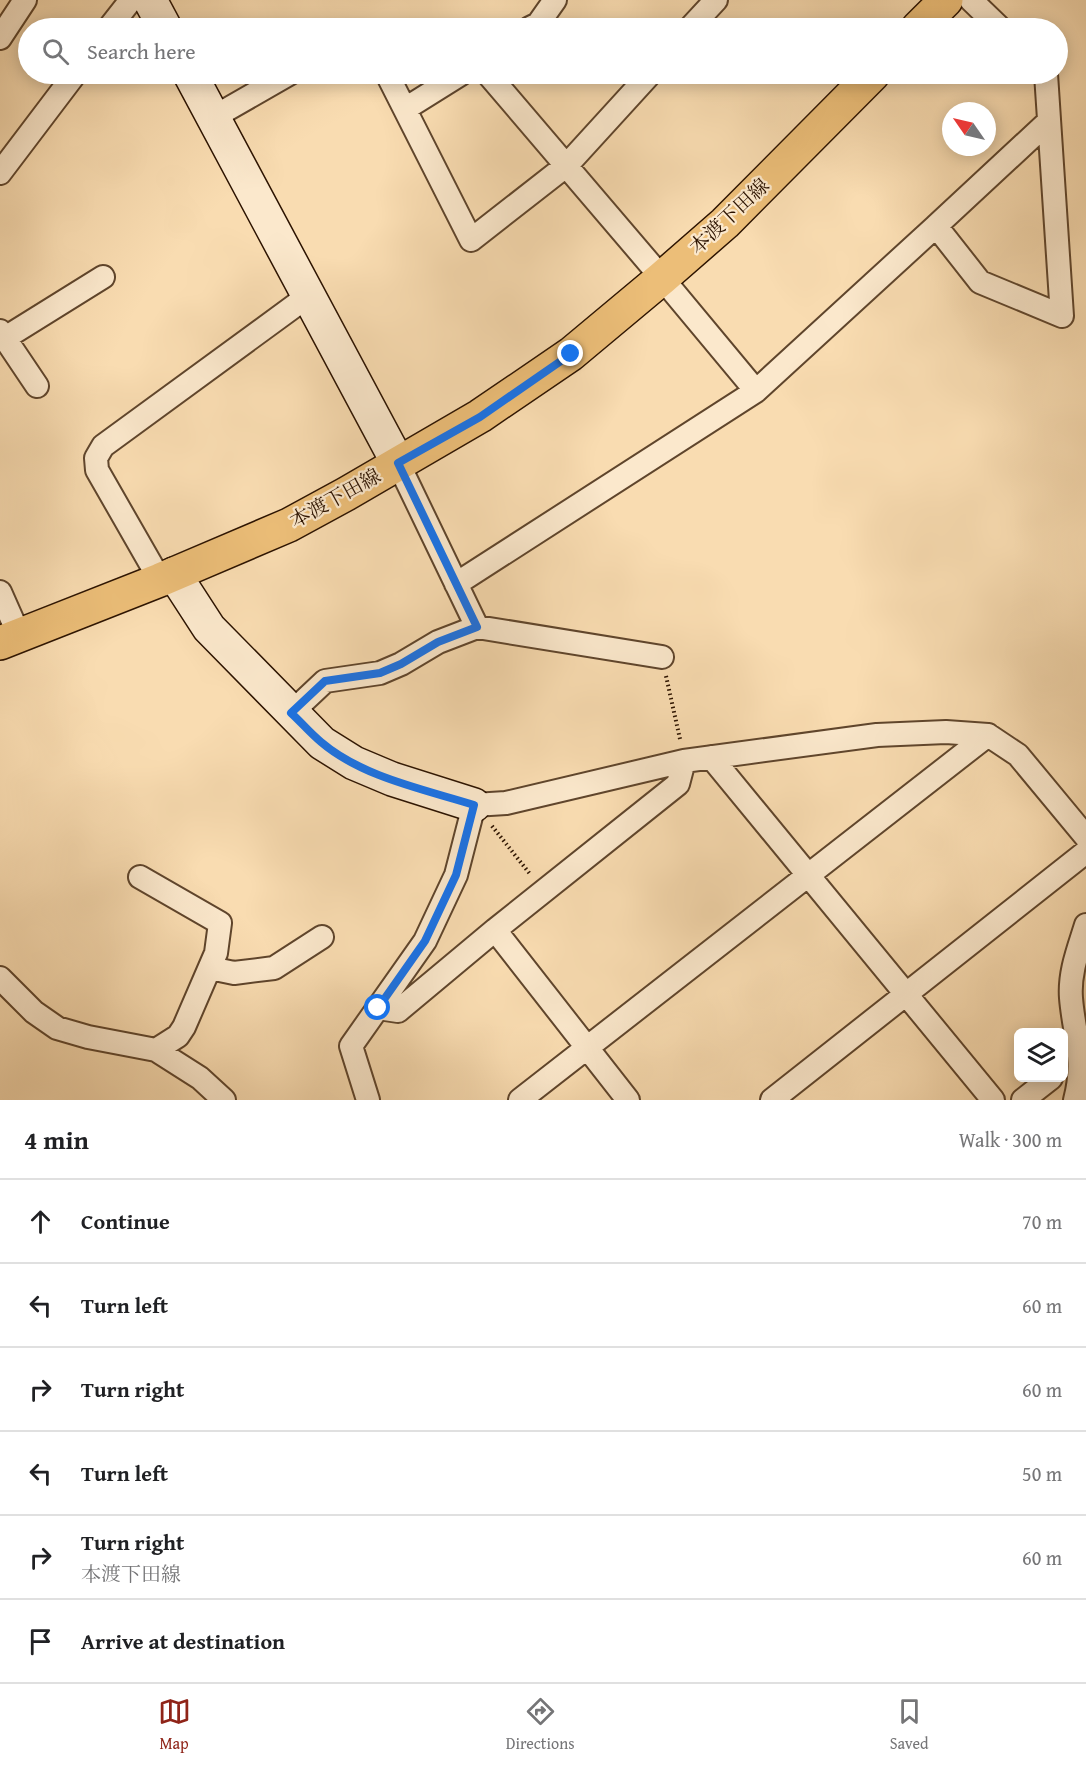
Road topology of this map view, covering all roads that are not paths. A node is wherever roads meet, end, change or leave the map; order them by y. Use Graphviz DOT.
graph roads {
  1 [pos="25,0"];
  2 [pos="131,0"];
  3 [pos="150,0"];
  4 [pos="555,0"];
  5 [pos="716,0"];
  6 [pos="946,0"];
  7 [pos="971,0"];
  8 [pos="117,18"];
  9 [pos="160,18"];
  10 [pos="542,18"];
  11 [pos="699,18"];
  12 [pos="928,18"];
  13 [pos="990,18"];
  14 [pos="0,38"];
  15 [pos="67,84"];
  16 [pos="196,84"];
  17 [pos="271,84"];
  18 [pos="392,84"];
  19 [pos="445,84"];
  20 [pos="497,84"];
  21 [pos="641,84"];
  22 [pos="863,84"];
  23 [pos="1047,84"];
  24 [pos="405,110"];
  25 [pos="214,117"];
  26 [pos="1049,121"];
  27 [pos="567,165"];
  28 [pos="0,173"];
  29 [pos="936,226"];
  30 [pos="103,277"];
  31 [pos="663,278"];
  32 [pos="308,296"];
  33 [pos="2,335"];
  34 [pos="38,386"];
  35 [pos="756,391"];
  36 [pos="398,463"];
  37 [pos="167,577"];
  38 [pos="456,584"];
  39 [pos="0,592"];
  40 [pos="477,627"];
  41 [pos="9,639"];
  42 [pos="662,657"];
  43 [pos="291,713"];
  44 [pos="988,735"];
  45 [pos="711,757"];
  46 [pos="684,760"];
  47 [pos="474,805"];
  48 [pos="1086,837"];
  49 [pos="1086,852"];
  50 [pos="808,875"];
  51 [pos="140,877"];
  52 [pos="1086,924"];
  53 [pos="495,930"];
  54 [pos="322,937"];
  55 [pos="210,968"];
  56 [pos="0,978"];
  57 [pos="906,994"];
  58 [pos="378,1008"];
  59 [pos="587,1047"];
  60 [pos="156,1050"];
  61 [pos="1081,1054"];
  62 [pos="1068,1065"];
  63 [pos="1045,1082"];
  64 [pos="224,1100"];
  65 [pos="368,1100"];
  66 [pos="520,1100"];
  67 [pos="628,1100"];
  68 [pos="772,1100"];
  69 [pos="993,1100"];
  70 [pos="1023,1100"];
  71 [pos="1075,1100"];
  1 -- 14 [label="street"];
  2 -- 8 [label="street"];
  3 -- 9 [label="street"];
  4 -- 10 [label="street"];
  5 -- 11 [label="street"];
  6 -- 12 [label="main road"];
  7 -- 13 [label="street"];
  15 -- 28 [label="street"];
  16 -- 25 [label="street"];
  17 -- 25 [label="street"];
  18 -- 24 [label="street"];
  19 -- 24 [label="street"];
  20 -- 27 [label="street"];
  21 -- 27 [label="street"];
  22 -- 31 [label="main road, 本渡下田線"];
  23 -- 26 [label="street"];
  24 -- 27 [label="street"];
  25 -- 32 [label="street"];
  26 -- 29 [label="street"];
  26 -- 29 [label="street"];
  27 -- 31 [label="street"];
  29 -- 35 [label="street"];
  30 -- 33 [label="street"];
  31 -- 35 [label="street"];
  31 -- 36 [label="main road, 本渡下田線"];
  32 -- 36 [label="street"];
  32 -- 37 [label="street"];
  33 -- 34 [label="street"];
  35 -- 38 [label="street"];
  36 -- 37 [label="main road, 本渡下田線"];
  36 -- 38 [label="street"];
  37 -- 41 [label="main road, 本渡下田線"];
  37 -- 43 [label="street"];
  38 -- 40 [label="street"];
  39 -- 41 [label="street"];
  40 -- 42 [label="street"];
  40 -- 43 [label="street"];
  43 -- 47 [label="street"];
  44 -- 45 [label="street"];
  44 -- 48 [label="street"];
  44 -- 50 [label="street"];
  45 -- 46 [label="street"];
  45 -- 50 [label="street"];
  46 -- 47 [label="street"];
  46 -- 53 [label="street"];
  47 -- 58 [label="street"];
  49 -- 57 [label="street"];
  50 -- 57 [label="street"];
  50 -- 59 [label="street"];
  51 -- 55 [label="street"];
  52 -- 61 [label="street"];
  53 -- 58 [label="street"];
  53 -- 59 [label="street"];
  54 -- 55 [label="street"];
  55 -- 60 [label="street"];
  56 -- 60 [label="street"];
  57 -- 68 [label="street"];
  57 -- 69 [label="street"];
  58 -- 65 [label="street"];
  59 -- 66 [label="street"];
  59 -- 67 [label="street"];
  60 -- 64 [label="street"];
  61 -- 62 [label="street"];
  61 -- 71 [label="street"];
  63 -- 70 [label="street"];
}
